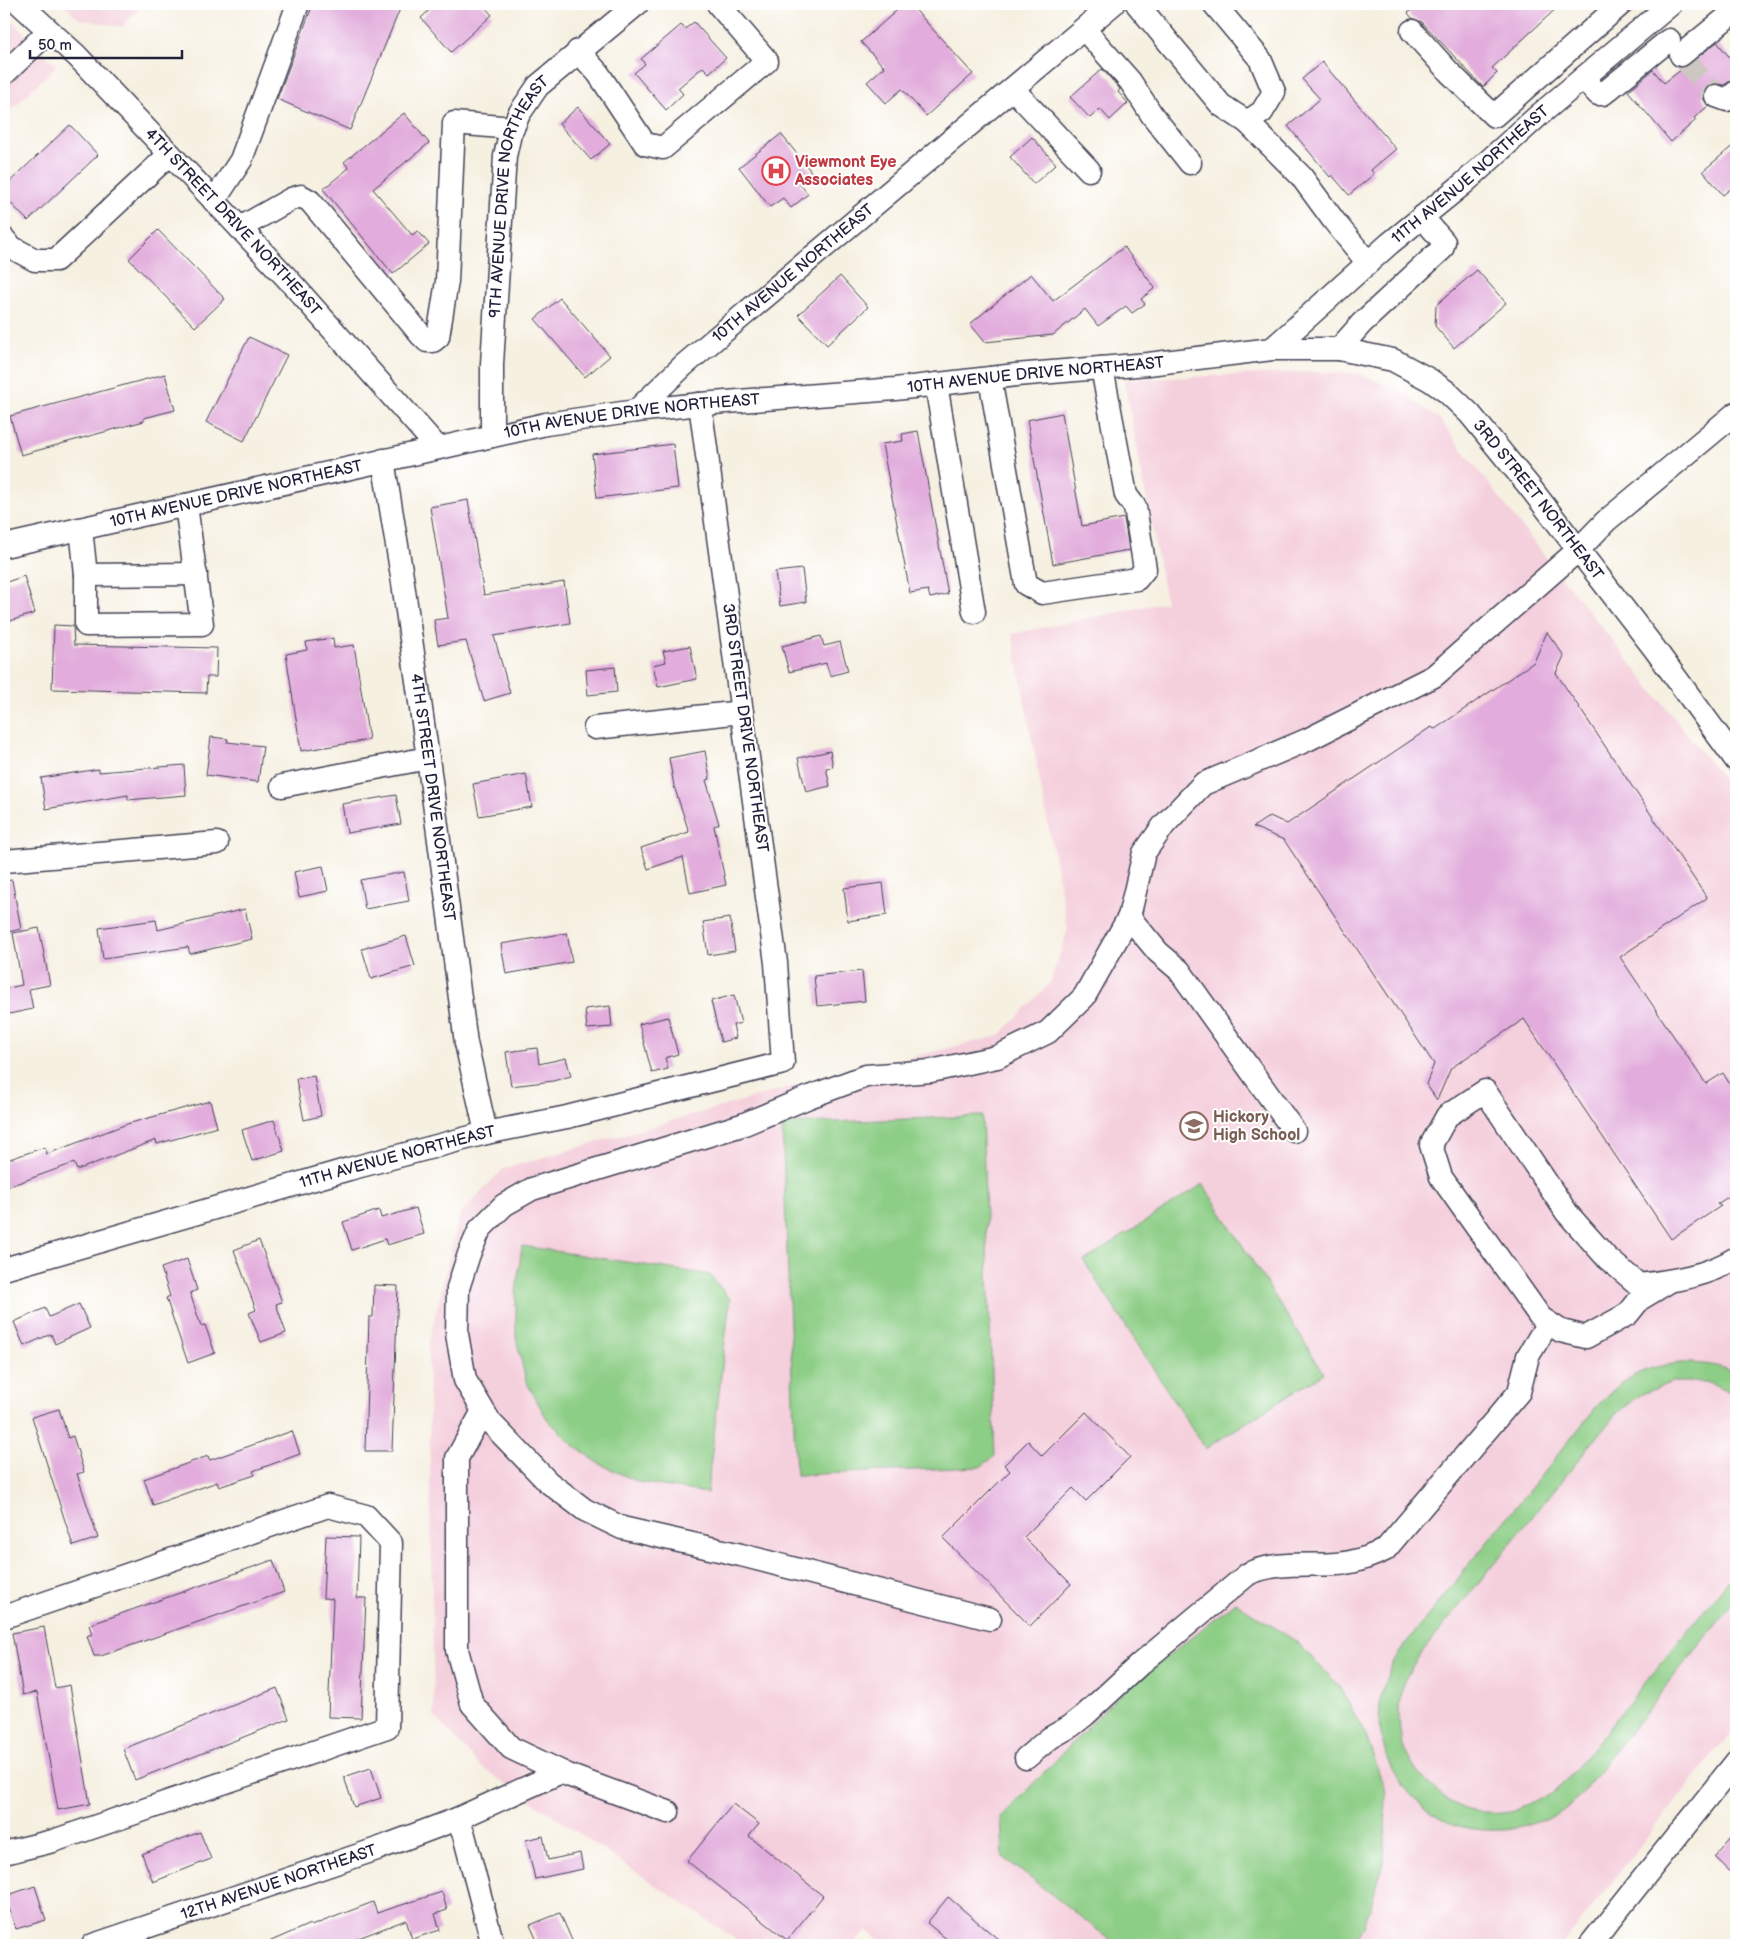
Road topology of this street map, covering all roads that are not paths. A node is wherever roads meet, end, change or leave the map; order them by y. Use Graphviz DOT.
graph roads {
  1 [pos="20,4"];
  2 [pos="298,4"];
  3 [pos="637,4"];
  4 [pos="718,4"];
  5 [pos="1112,4"];
  6 [pos="1137,4"];
  7 [pos="1214,4"];
  8 [pos="1621,4"];
  9 [pos="1671,4"];
  10 [pos="1736,10"];
  11 [pos="1652,19"];
  12 [pos="1084,29"];
  13 [pos="49,31"];
  14 [pos="1412,31"];
  15 [pos="578,52"];
  16 [pos="1678,52"];
  17 [pos="4,74"];
  18 [pos="1583,78"];
  19 [pos="1013,89"];
  20 [pos="1518,94"];
  21 [pos="1538,116"];
  22 [pos="1247,122"];
  23 [pos="513,128"];
  24 [pos="170,154"];
  25 [pos="1190,163"];
  26 [pos="1089,170"];
  27 [pos="214,201"];
  28 [pos="1422,217"];
  29 [pos="240,228"];
  30 [pos="4,239"];
  31 [pos="1368,263"];
  32 [pos="1272,349"];
  33 [pos="1339,350"];
  34 [pos="1102,368"];
  35 [pos="990,378"];
  36 [pos="936,384"];
  37 [pos="700,404"];
  38 [pos="636,411"];
  39 [pos="1736,413"];
  40 [pos="492,436"];
  41 [pos="438,448"];
  42 [pos="383,460"];
  43 [pos="186,505"];
  44 [pos="81,529"];
  45 [pos="4,546"];
  46 [pos="1578,551"];
  47 [pos="196,574"];
  48 [pos="86,575"];
  49 [pos="974,612"];
  50 [pos="742,712"];
  51 [pos="595,728"];
  52 [pos="428,758"];
  53 [pos="1736,760"];
  54 [pos="282,786"];
  55 [pos="217,843"];
  56 [pos="4,861"];
  57 [pos="1129,917"];
  58 [pos="782,1052"];
  59 [pos="1294,1131"];
  60 [pos="486,1133"];
  61 [pos="1736,1258"];
  62 [pos="4,1269"];
  63 [pos="1670,1281"];
  64 [pos="1548,1323"];
  65 [pos="483,1411"];
  66 [pos="4,1617"];
  67 [pos="990,1619"];
  68 [pos="1026,1758"];
  69 [pos="1736,1762"];
  70 [pos="561,1772"];
  71 [pos="668,1812"];
  72 [pos="458,1822"];
  73 [pos="4,1853"];
  74 [pos="93,1945"];
  75 [pos="492,1945"];
  76 [pos="1590,1945"];
  1 -- 13 [label="street, 4TH STREET DRIVE NORTHEAST"];
  2 -- 27 [label="street"];
  3 -- 15 [label="street, 9TH AVENUE DRIVE NORTHEAST"];
  4 -- 15 [label="street"];
  5 -- 12 [label="street, 10TH AVENUE NORTHEAST"];
  6 -- 22 [label="street"];
  7 -- 22 [label="street"];
  8 -- 20 [label="street"];
  9 -- 11 [label="street, 11TH AVENUE NORTHEAST"];
  10 -- 16 [label="street"];
  11 -- 16 [label="street"];
  11 -- 18 [label="street, 11TH AVENUE NORTHEAST"];
  12 -- 19 [label="street, 10TH AVENUE NORTHEAST"];
  12 -- 25 [label="street"];
  13 -- 17 [label="street"];
  13 -- 24 [label="street, 4TH STREET DRIVE NORTHEAST"];
  14 -- 20 [label="street"];
  15 -- 23 [label="street, 9TH AVENUE DRIVE NORTHEAST"];
  16 -- 18 [label="street"];
  18 -- 21 [label="street, 11TH AVENUE NORTHEAST"];
  19 -- 26 [label="street"];
  19 -- 38 [label="street, 10TH AVENUE NORTHEAST"];
  20 -- 21 [label="street"];
  21 -- 28 [label="street, 11TH AVENUE NORTHEAST"];
  22 -- 31 [label="street"];
  23 -- 29 [label="street"];
  23 -- 40 [label="street, 9TH AVENUE DRIVE NORTHEAST"];
  24 -- 27 [label="street, 4TH STREET DRIVE NORTHEAST"];
  24 -- 30 [label="street"];
  27 -- 29 [label="street, 4TH STREET DRIVE NORTHEAST"];
  28 -- 31 [label="street, 11TH AVENUE NORTHEAST"];
  28 -- 33 [label="street"];
  29 -- 41 [label="street, 4TH STREET DRIVE NORTHEAST"];
  31 -- 32 [label="street, 11TH AVENUE NORTHEAST"];
  32 -- 33 [label="street, 3RD STREET NORTHEAST"];
  32 -- 34 [label="street, 10TH AVENUE DRIVE NORTHEAST"];
  33 -- 46 [label="street, 3RD STREET NORTHEAST"];
  34 -- 35 [label="street, 10TH AVENUE DRIVE NORTHEAST"];
  34 -- 35 [label="street"];
  35 -- 36 [label="street, 10TH AVENUE DRIVE NORTHEAST"];
  36 -- 37 [label="street, 10TH AVENUE DRIVE NORTHEAST"];
  36 -- 49 [label="street"];
  37 -- 38 [label="street, 10TH AVENUE DRIVE NORTHEAST"];
  37 -- 50 [label="street, 3RD STREET DRIVE NORTHEAST"];
  38 -- 40 [label="street, 10TH AVENUE DRIVE NORTHEAST"];
  39 -- 46 [label="street"];
  40 -- 41 [label="street, 10TH AVENUE DRIVE NORTHEAST"];
  41 -- 42 [label="street, 10TH AVENUE DRIVE NORTHEAST"];
  42 -- 43 [label="street, 10TH AVENUE DRIVE NORTHEAST"];
  42 -- 52 [label="street, 4TH STREET DRIVE NORTHEAST"];
  43 -- 44 [label="street, 10TH AVENUE DRIVE NORTHEAST"];
  43 -- 47 [label="street"];
  44 -- 45 [label="street, 10TH AVENUE DRIVE NORTHEAST"];
  44 -- 48 [label="street"];
  46 -- 53 [label="street, 3RD STREET NORTHEAST"];
  46 -- 57 [label="street"];
  47 -- 48 [label="street"];
  47 -- 48 [label="street"];
  50 -- 51 [label="street"];
  50 -- 58 [label="street, 3RD STREET DRIVE NORTHEAST"];
  52 -- 54 [label="street"];
  52 -- 60 [label="street, 4TH STREET DRIVE NORTHEAST"];
  55 -- 56 [label="street"];
  57 -- 59 [label="street"];
  57 -- 65 [label="street"];
  58 -- 60 [label="street, 11TH AVENUE NORTHEAST"];
  60 -- 62 [label="street, 11TH AVENUE NORTHEAST"];
  61 -- 63 [label="street"];
  63 -- 64 [label="street"];
  63 -- 64 [label="street"];
  64 -- 68 [label="street"];
  65 -- 67 [label="street"];
  65 -- 70 [label="street"];
  66 -- 73 [label="street"];
  69 -- 76 [label="street"];
  70 -- 71 [label="street"];
  70 -- 72 [label="street, 12TH AVENUE NORTHEAST"];
  72 -- 74 [label="street, 12TH AVENUE NORTHEAST"];
  72 -- 75 [label="street"];
}
